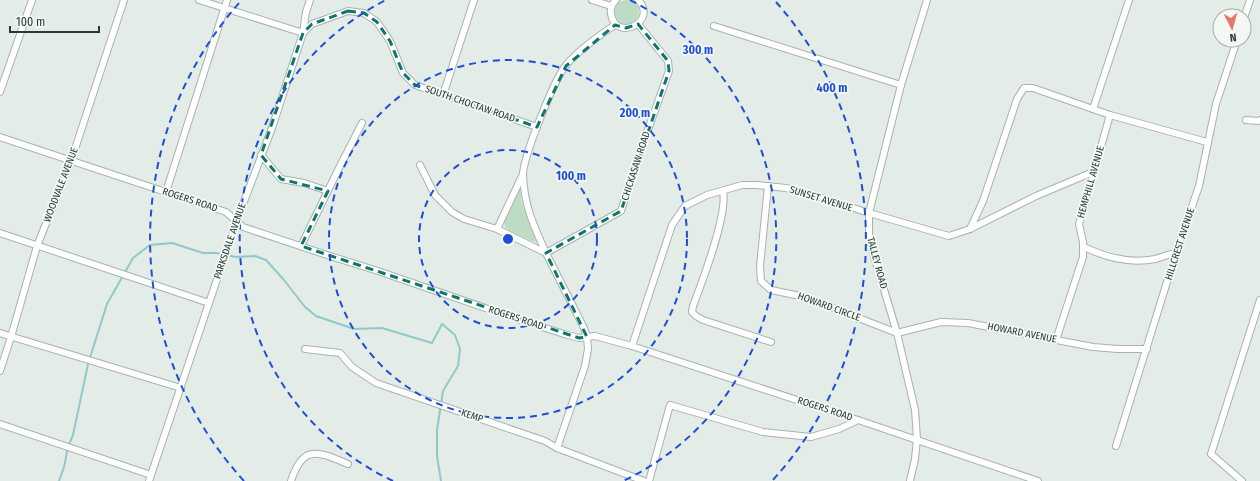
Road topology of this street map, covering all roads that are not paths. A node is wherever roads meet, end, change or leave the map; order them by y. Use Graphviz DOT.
graph roads {
  1 [pos="32,0"];
  2 [pos="124,0"];
  3 [pos="199,0"];
  4 [pos="227,0"];
  5 [pos="310,0"];
  6 [pos="474,0"];
  7 [pos="592,0"];
  8 [pos="616,0"];
  9 [pos="638,0"];
  10 [pos="927,0"];
  11 [pos="1129,0"];
  12 [pos="611,6"];
  13 [pos="224,9"];
  14 [pos="615,24"];
  15 [pos="638,24"];
  16 [pos="714,26"];
  17 [pos="303,33"];
  18 [pos="1234,48"];
  19 [pos="901,85"];
  20 [pos="0,92"];
  21 [pos="443,96"];
  22 [pos="1093,109"];
  23 [pos="1110,115"];
  24 [pos="1246,120"];
  25 [pos="1260,120"];
  26 [pos="362,123"];
  27 [pos="537,127"];
  28 [pos="0,138"];
  29 [pos="1207,142"];
  30 [pos="261,155"];
  31 [pos="71,161"];
  32 [pos="420,165"];
  33 [pos="1093,172"];
  34 [pos="523,173"];
  35 [pos="768,186"];
  36 [pos="328,191"];
  37 [pos="723,191"];
  38 [pos="166,192"];
  39 [pos="868,213"];
  40 [pos="237,220"];
  41 [pos="497,229"];
  42 [pos="970,229"];
  43 [pos="0,233"];
  44 [pos="38,246"];
  45 [pos="301,246"];
  46 [pos="1084,247"];
  47 [pos="1176,253"];
  48 [pos="546,254"];
  49 [pos="1260,300"];
  50 [pos="209,303"];
  51 [pos="0,333"];
  52 [pos="897,333"];
  53 [pos="12,337"];
  54 [pos="587,337"];
  55 [pos="1056,340"];
  56 [pos="771,342"];
  57 [pos="632,346"];
  58 [pos="305,349"];
  59 [pos="1147,349"];
  60 [pos="0,371"];
  61 [pos="181,388"];
  62 [pos="858,420"];
  63 [pos="0,424"];
  64 [pos="917,440"];
  65 [pos="1116,446"];
  66 [pos="558,448"];
  67 [pos="348,464"];
  68 [pos="151,474"];
  69 [pos="149,481"];
  70 [pos="291,481"];
  71 [pos="644,481"];
  72 [pos="649,481"];
  73 [pos="910,481"];
  74 [pos="1038,481"];
  75 [pos="1242,481"];
  1 -- 20 [label="street"];
  2 -- 31 [label="street, WOODVALE AVENUE"];
  3 -- 13 [label="street"];
  4 -- 13 [label="street"];
  5 -- 17 [label="street, PARKSDALE AVENUE"];
  6 -- 21 [label="street"];
  7 -- 12 [label="street"];
  8 -- 12 [label="street"];
  9 -- 15 [label="street"];
  10 -- 19 [label="street, TALLEY ROAD"];
  11 -- 22 [label="street"];
  12 -- 14 [label="street"];
  13 -- 17 [label="street"];
  13 -- 38 [label="street"];
  14 -- 15 [label="street"];
  14 -- 27 [label="street"];
  15 -- 48 [label="street, CHICKASAW ROAD"];
  16 -- 19 [label="street"];
  17 -- 21 [label="street, SOUTH CHOCTAW ROAD"];
  17 -- 30 [label="street, PARKSDALE AVENUE"];
  18 -- 29 [label="street, HILLCREST AVENUE"];
  19 -- 39 [label="street, TALLEY ROAD"];
  21 -- 27 [label="street, SOUTH CHOCTAW ROAD"];
  22 -- 23 [label="street"];
  22 -- 42 [label="street"];
  23 -- 29 [label="street"];
  23 -- 33 [label="street, HEMPHILL AVENUE"];
  24 -- 25 [label="street"];
  26 -- 36 [label="street"];
  27 -- 34 [label="street"];
  28 -- 31 [label="street, ROGERS ROAD"];
  29 -- 47 [label="street, HILLCREST AVENUE"];
  30 -- 36 [label="street"];
  30 -- 40 [label="street, PARKSDALE AVENUE"];
  31 -- 38 [label="street, ROGERS ROAD"];
  31 -- 44 [label="street, WOODVALE AVENUE"];
  32 -- 41 [label="street"];
  33 -- 42 [label="street, SUNSET AVENUE"];
  33 -- 46 [label="street, HEMPHILL AVENUE"];
  34 -- 41 [label="street"];
  34 -- 48 [label="street"];
  35 -- 37 [label="street, SUNSET AVENUE"];
  35 -- 39 [label="street, SUNSET AVENUE"];
  35 -- 52 [label="street, HOWARD CIRCLE"];
  36 -- 45 [label="street"];
  37 -- 56 [label="street"];
  37 -- 57 [label="street, SUNSET AVENUE"];
  38 -- 40 [label="street, ROGERS ROAD"];
  39 -- 42 [label="street, SUNSET AVENUE"];
  39 -- 52 [label="street, TALLEY ROAD"];
  40 -- 45 [label="street, ROGERS ROAD"];
  40 -- 50 [label="street, PARKSDALE AVENUE"];
  41 -- 48 [label="street"];
  43 -- 44 [label="street"];
  44 -- 50 [label="street"];
  44 -- 53 [label="street, WOODVALE AVENUE"];
  45 -- 54 [label="street, ROGERS ROAD"];
  46 -- 47 [label="street"];
  46 -- 55 [label="street, HEMPHILL AVENUE"];
  47 -- 59 [label="street, HILLCREST AVENUE"];
  48 -- 54 [label="street"];
  49 -- 75 [label="street"];
  50 -- 61 [label="street, PARKSDALE AVENUE"];
  51 -- 53 [label="street"];
  52 -- 55 [label="street, HOWARD AVENUE"];
  52 -- 64 [label="street, TALLEY ROAD"];
  53 -- 60 [label="street, WOODVALE AVENUE"];
  53 -- 61 [label="street"];
  54 -- 57 [label="street, ROGERS ROAD"];
  54 -- 66 [label="street"];
  55 -- 59 [label="street, HOWARD AVENUE"];
  57 -- 62 [label="street, ROGERS ROAD"];
  58 -- 66 [label="street, KEMP"];
  59 -- 65 [label="street, HILLCREST AVENUE"];
  61 -- 68 [label="street, PARKSDALE AVENUE"];
  62 -- 64 [label="street, ROGERS ROAD"];
  62 -- 72 [label="street"];
  63 -- 68 [label="street"];
  64 -- 73 [label="street, TALLEY ROAD"];
  64 -- 74 [label="street, ROGERS ROAD"];
  66 -- 71 [label="street, KEMP"];
  67 -- 70 [label="street"];
  68 -- 69 [label="street, PARKSDALE AVENUE"];
}
